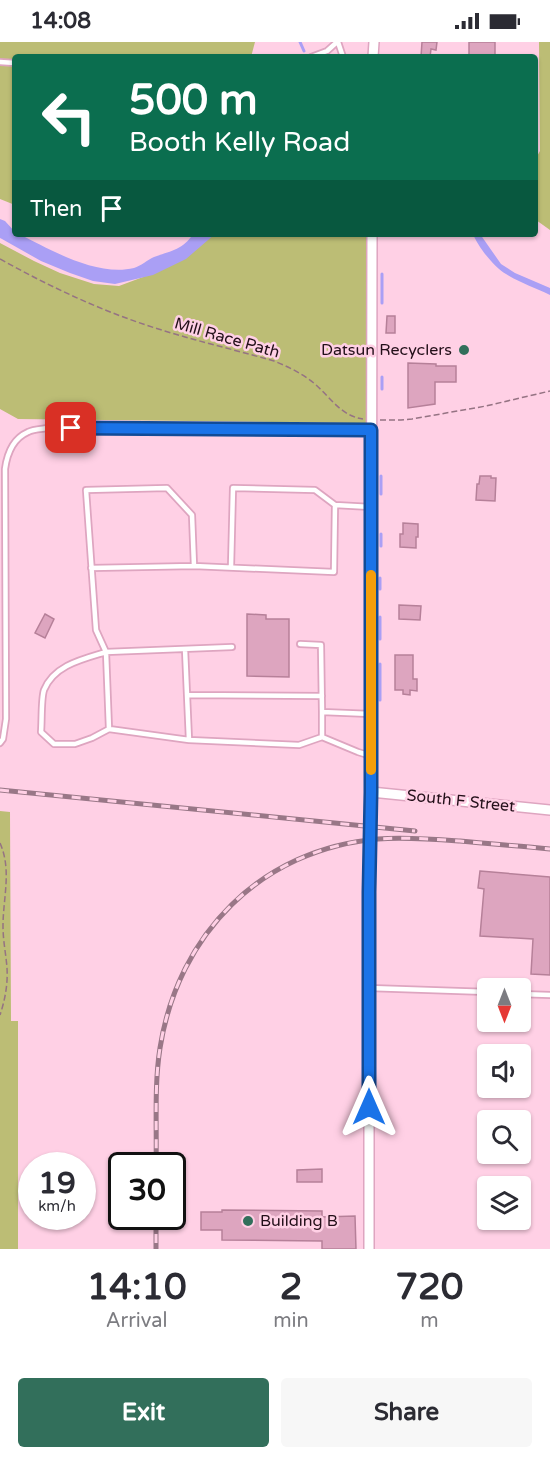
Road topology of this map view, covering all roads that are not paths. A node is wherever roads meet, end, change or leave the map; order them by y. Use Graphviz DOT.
graph roads {
  1 [pos="338,42"];
  2 [pos="319,54"];
  3 [pos="372,237"];
  4 [pos="371,430"];
  5 [pos="335,505"];
  6 [pos="371,507"];
  7 [pos="194,566"];
  8 [pos="231,567"];
  9 [pos="91,568"];
  10 [pos="300,644"];
  11 [pos="232,647"];
  12 [pos="185,649"];
  13 [pos="106,652"];
  14 [pos="187,695"];
  15 [pos="322,696"];
  16 [pos="322,712"];
  17 [pos="371,714"];
  18 [pos="109,729"];
  19 [pos="322,737"];
  20 [pos="189,740"];
  21 [pos="0,743"];
  22 [pos="371,756"];
  23 [pos="371,792"];
  24 [pos="550,810"];
  25 [pos="369,988"];
  26 [pos="477,992"];
  27 [pos="531,994"];
  28 [pos="550,995"];
  29 [pos="369,1249"];
  1 -- 2 [label="lane"];
  3 -- 4 [label="street"];
  4 -- 6 [label="street"];
  4 -- 21 [label="lane"];
  5 -- 6 [label="lane"];
  5 -- 8 [label="lane"];
  5 -- 8 [label="lane"];
  6 -- 17 [label="street"];
  7 -- 8 [label="lane"];
  7 -- 9 [label="lane"];
  7 -- 9 [label="lane"];
  9 -- 13 [label="lane"];
  10 -- 15 [label="lane"];
  11 -- 12 [label="lane"];
  12 -- 13 [label="lane"];
  12 -- 14 [label="lane"];
  13 -- 18 [label="lane"];
  13 -- 18 [label="lane"];
  14 -- 15 [label="lane"];
  14 -- 20 [label="lane"];
  15 -- 16 [label="lane"];
  16 -- 17 [label="lane"];
  16 -- 19 [label="lane"];
  17 -- 22 [label="street"];
  18 -- 20 [label="lane"];
  19 -- 20 [label="lane"];
  19 -- 22 [label="lane"];
  22 -- 23 [label="street"];
  23 -- 24 [label="street, South F Street"];
  23 -- 25 [label="street"];
  25 -- 26 [label="lane"];
  25 -- 29 [label="street"];
  27 -- 28 [label="lane"];
}
